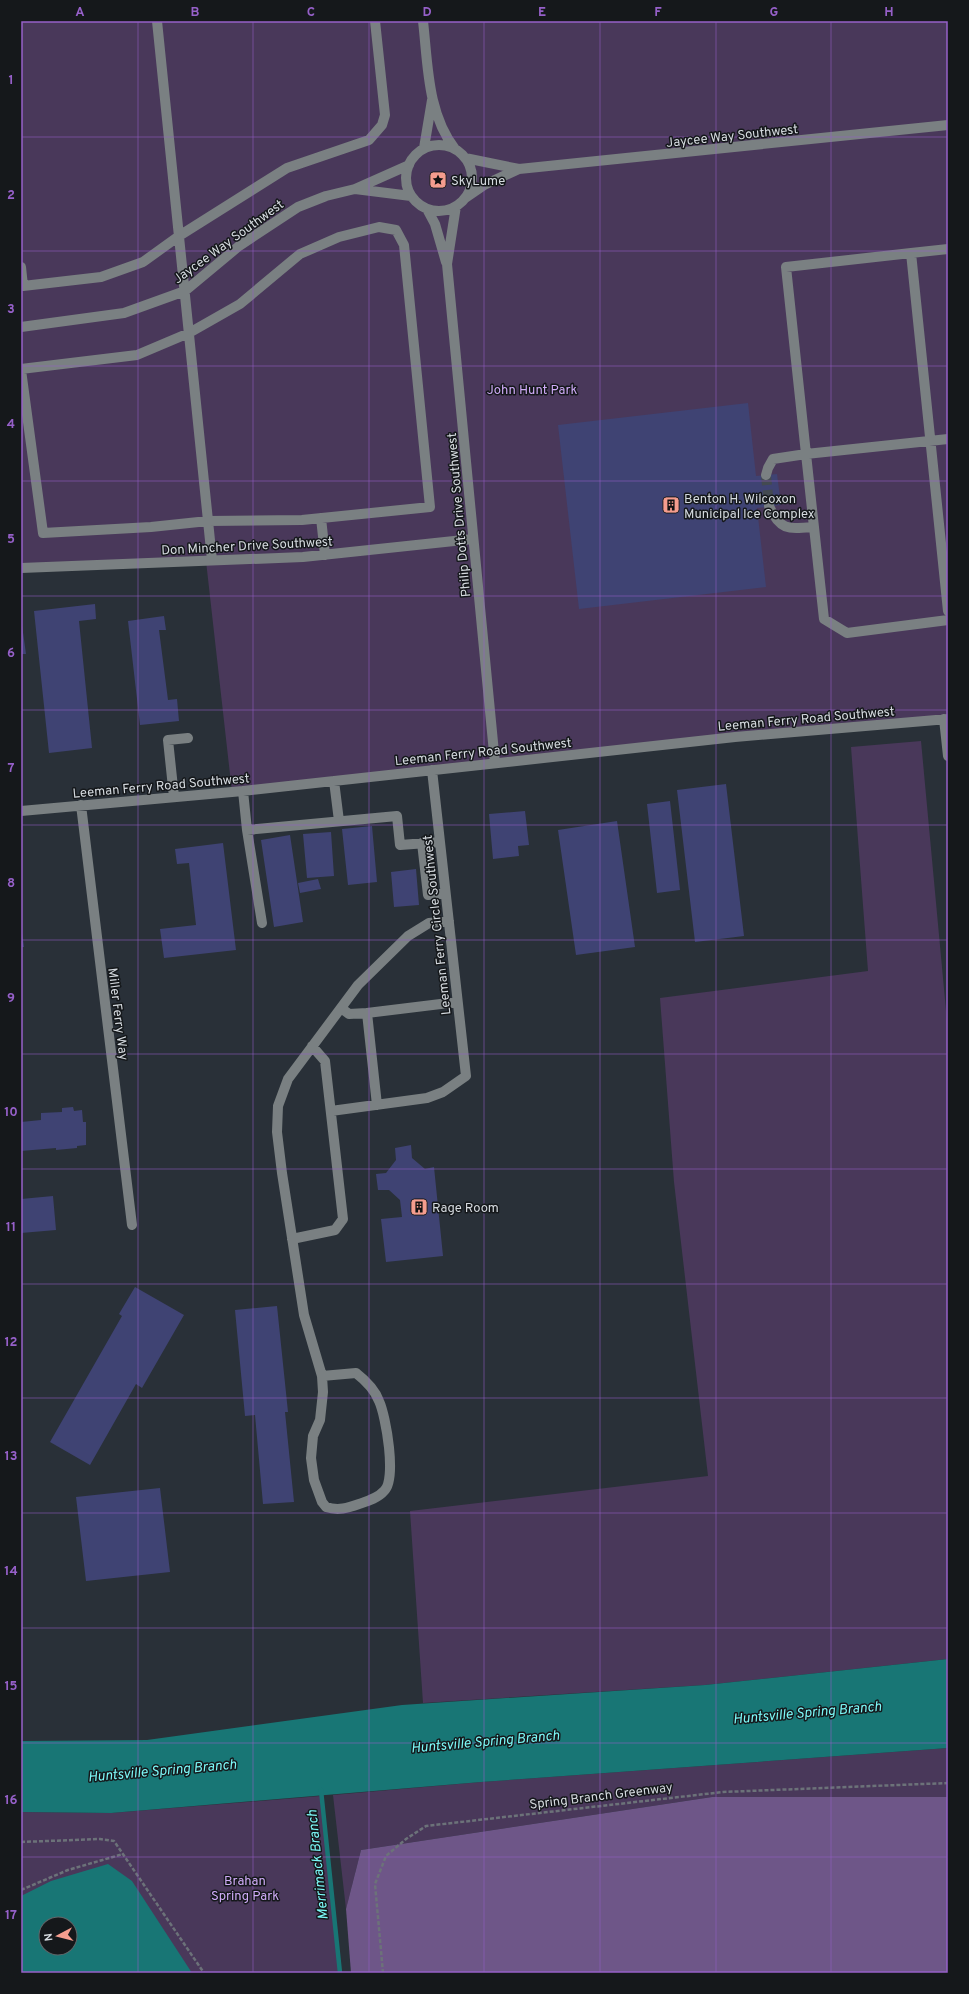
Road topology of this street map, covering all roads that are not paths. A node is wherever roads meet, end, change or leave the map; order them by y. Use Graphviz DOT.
graph roads {
  1 [pos="158,21"];
  2 [pos="375,21"];
  3 [pos="423,21"];
  4 [pos="432,98"];
  5 [pos="948,125"];
  6 [pos="424,148"];
  7 [pos="456,150"];
  8 [pos="465,158"];
  9 [pos="409,165"];
  10 [pos="520,169"];
  11 [pos="355,189"];
  12 [pos="411,196"];
  13 [pos="460,202"];
  14 [pos="427,209"];
  15 [pos="179,236"];
  16 [pos="948,249"];
  17 [pos="911,253"];
  18 [pos="447,264"];
  19 [pos="21,267"];
  20 [pos="184,291"];
  21 [pos="21,327"];
  22 [pos="189,333"];
  23 [pos="21,370"];
  24 [pos="948,439"];
  25 [pos="930,441"];
  26 [pos="806,454"];
  27 [pos="766,475"];
  28 [pos="769,506"];
  29 [pos="321,518"];
  30 [pos="208,521"];
  31 [pos="814,527"];
  32 [pos="473,539"];
  33 [pos="325,555"];
  34 [pos="212,560"];
  35 [pos="21,568"];
  36 [pos="948,611"];
  37 [pos="948,620"];
  38 [pos="946,719"];
  39 [pos="188,738"];
  40 [pos="948,756"];
  41 [pos="495,763"];
  42 [pos="432,770"];
  43 [pos="334,781"];
  44 [pos="243,791"];
  45 [pos="174,797"];
  46 [pos="81,805"];
  47 [pos="21,811"];
  48 [pos="339,821"];
  49 [pos="247,830"];
  50 [pos="440,842"];
  51 [pos="422,843"];
  52 [pos="445,893"];
  53 [pos="449,921"];
  54 [pos="262,923"];
  55 [pos="458,1002"];
  56 [pos="341,1008"];
  57 [pos="367,1013"];
  58 [pos="312,1046"];
  59 [pos="377,1105"];
  60 [pos="331,1111"];
  61 [pos="132,1225"];
  62 [pos="292,1239"];
  63 [pos="322,1376"];
  1 -- 15 [label="street"];
  2 -- 15 [label="street"];
  3 -- 4 [label="street"];
  4 -- 6 [label="street"];
  4 -- 7 [label="street"];
  5 -- 10 [label="street, Jaycee Way Southwest"];
  6 -- 7 [label="street"];
  6 -- 9 [label="street"];
  7 -- 8 [label="street"];
  8 -- 10 [label="street, Jaycee Way Southwest"];
  8 -- 13 [label="street"];
  9 -- 11 [label="street, Jaycee Way Southwest"];
  9 -- 12 [label="street"];
  10 -- 13 [label="street, Jaycee Way Southwest"];
  11 -- 12 [label="street, Jaycee Way Southwest"];
  11 -- 20 [label="street, Jaycee Way Southwest"];
  12 -- 14 [label="street"];
  13 -- 14 [label="street"];
  13 -- 18 [label="street, Philip Dotts Drive Southwest"];
  14 -- 18 [label="street, Philip Dotts Drive Southwest"];
  15 -- 19 [label="street"];
  15 -- 20 [label="street"];
  16 -- 17 [label="street"];
  17 -- 25 [label="street"];
  17 -- 26 [label="street"];
  18 -- 32 [label="street, Philip Dotts Drive Southwest"];
  20 -- 21 [label="street, Jaycee Way Southwest"];
  20 -- 22 [label="street"];
  22 -- 23 [label="street"];
  22 -- 29 [label="street"];
  22 -- 30 [label="street"];
  23 -- 30 [label="street"];
  24 -- 25 [label="street"];
  25 -- 26 [label="street"];
  25 -- 36 [label="street"];
  26 -- 27 [label="street"];
  26 -- 31 [label="street"];
  28 -- 31 [label="street"];
  29 -- 30 [label="street"];
  29 -- 33 [label="street"];
  30 -- 34 [label="street"];
  31 -- 37 [label="street"];
  32 -- 33 [label="street, Don Mincher Drive Southwest"];
  32 -- 41 [label="street, Philip Dotts Drive Southwest"];
  33 -- 34 [label="street, Don Mincher Drive Southwest"];
  34 -- 35 [label="street, Don Mincher Drive Southwest"];
  38 -- 40 [label="street"];
  38 -- 41 [label="street, Leeman Ferry Road Southwest"];
  39 -- 45 [label="street"];
  41 -- 42 [label="street, Leeman Ferry Road Southwest"];
  42 -- 43 [label="street, Leeman Ferry Road Southwest"];
  42 -- 50 [label="street, Leeman Ferry Circle Southwest"];
  43 -- 44 [label="street, Leeman Ferry Road Southwest"];
  43 -- 48 [label="street"];
  44 -- 45 [label="street, Leeman Ferry Road Southwest"];
  44 -- 49 [label="street"];
  45 -- 46 [label="street, Leeman Ferry Road Southwest"];
  46 -- 47 [label="street, Leeman Ferry Road Southwest"];
  46 -- 61 [label="street, Miller Ferry Way"];
  48 -- 49 [label="street"];
  48 -- 51 [label="street"];
  49 -- 54 [label="street"];
  50 -- 51 [label="street"];
  50 -- 52 [label="street, Leeman Ferry Circle Southwest"];
  51 -- 52 [label="street"];
  52 -- 53 [label="street, Leeman Ferry Circle Southwest"];
  53 -- 55 [label="street, Leeman Ferry Circle Southwest"];
  53 -- 56 [label="street"];
  55 -- 57 [label="street"];
  55 -- 59 [label="street, Leeman Ferry Circle Southwest"];
  56 -- 57 [label="street"];
  56 -- 58 [label="street"];
  57 -- 59 [label="street"];
  58 -- 60 [label="street"];
  58 -- 62 [label="street"];
  59 -- 60 [label="street"];
  60 -- 62 [label="street"];
  62 -- 63 [label="street"];
  63 -- 63 [label="street"];
}
